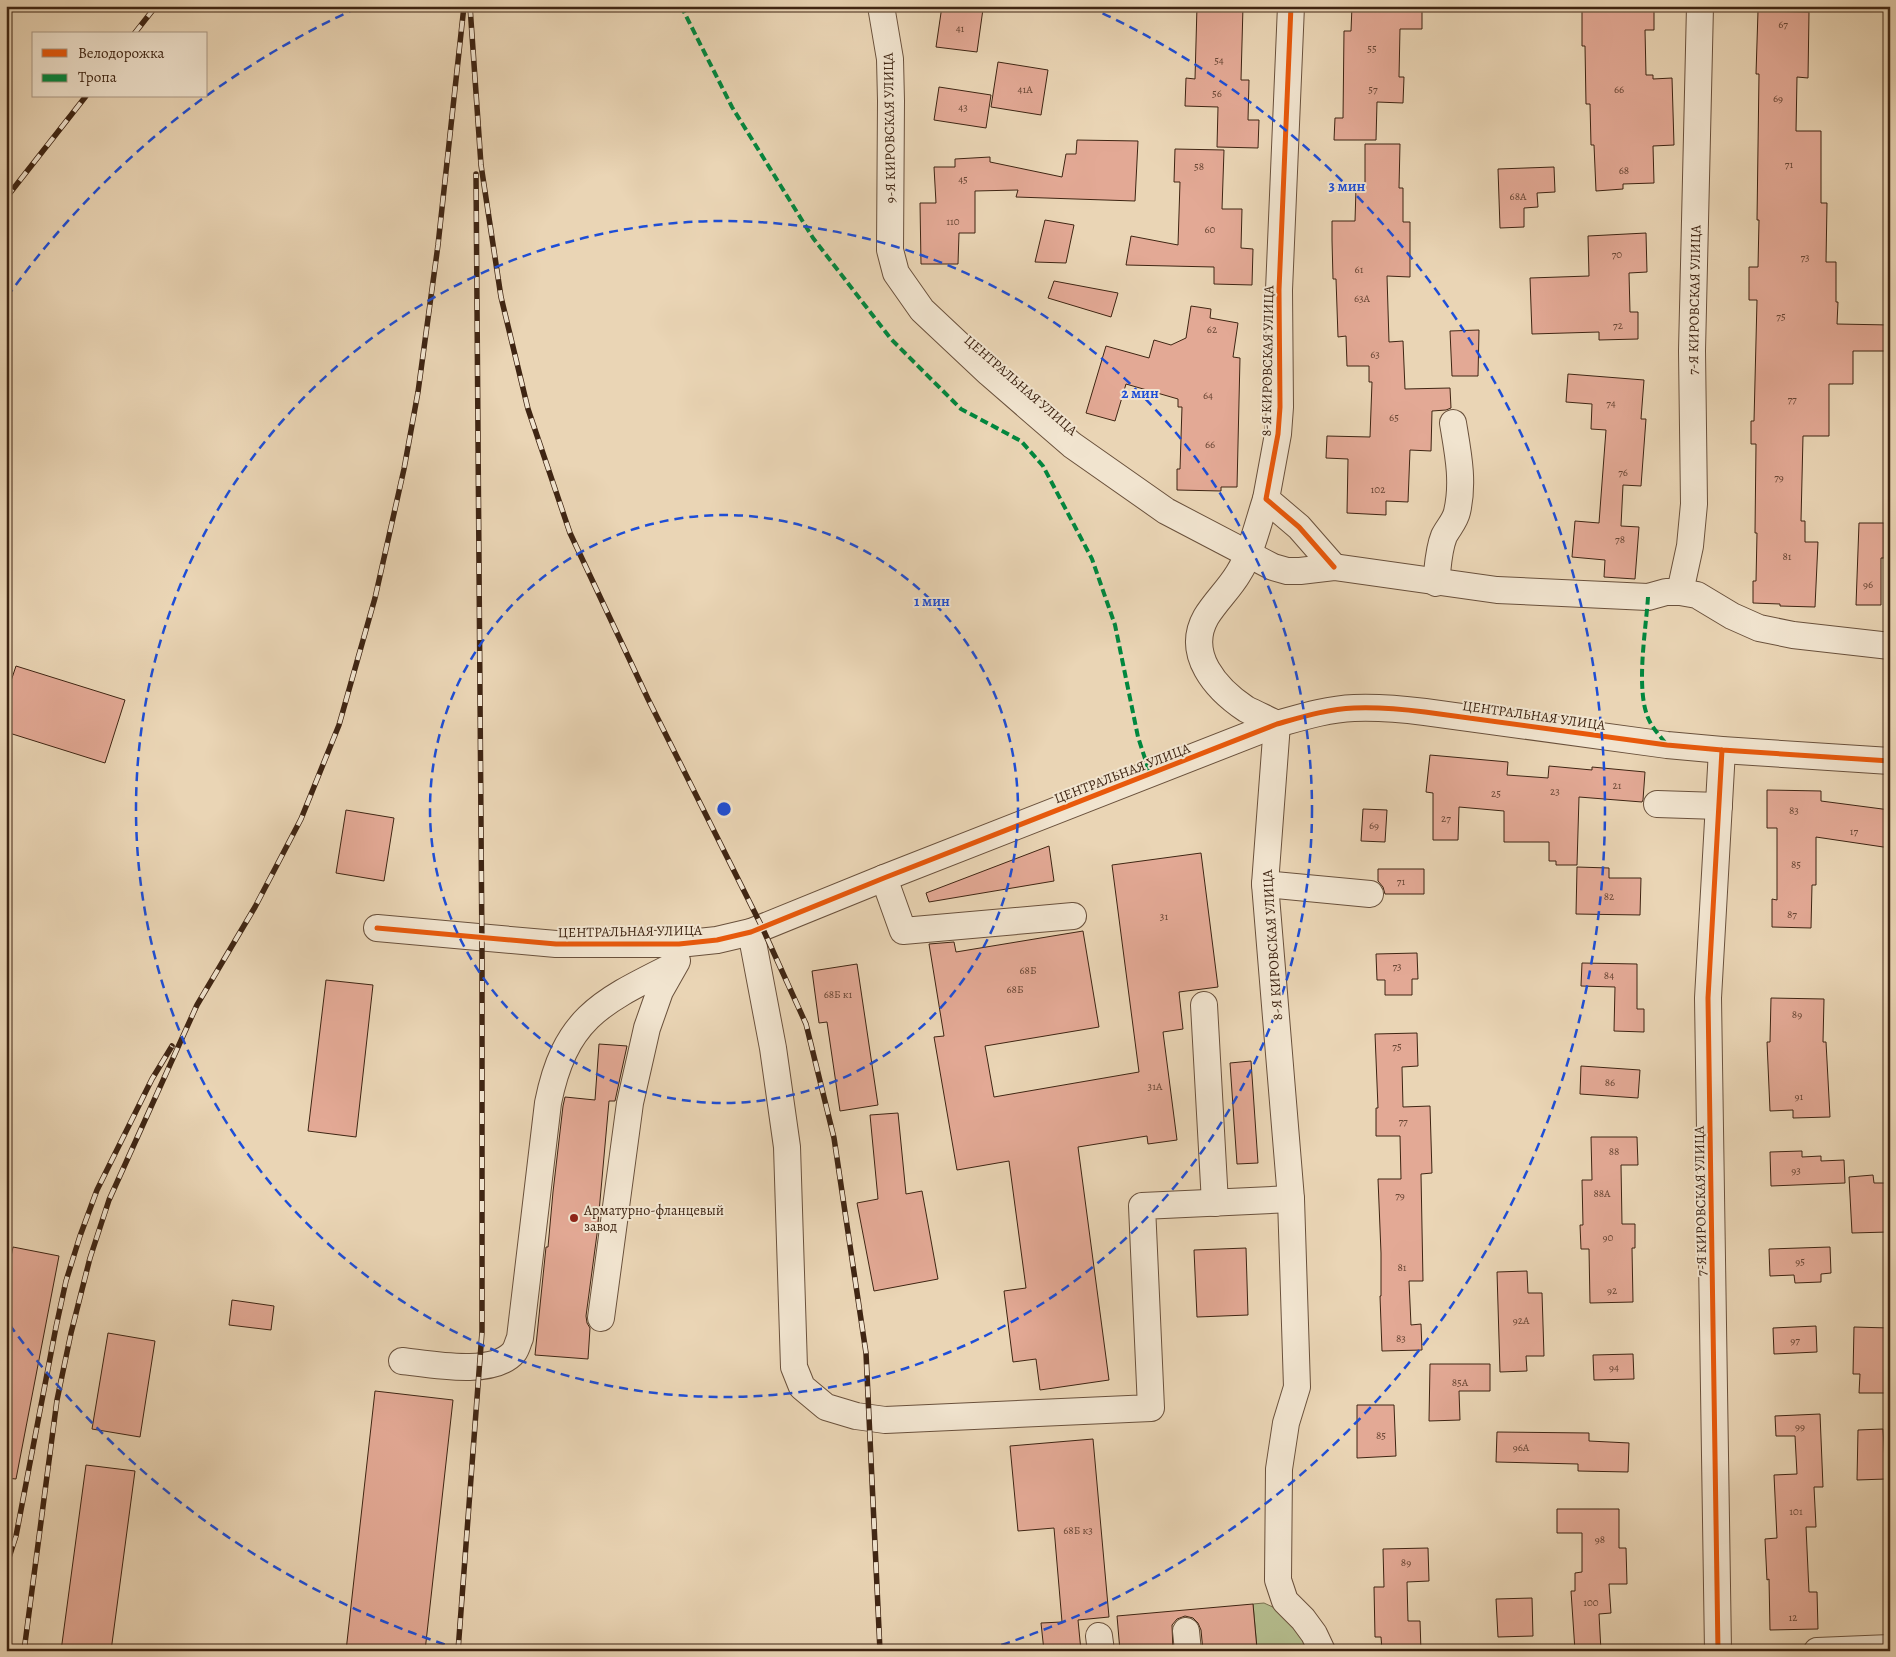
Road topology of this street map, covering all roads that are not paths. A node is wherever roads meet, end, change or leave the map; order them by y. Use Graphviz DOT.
graph roads {
  1 [pos="881,6"];
  2 [pos="1291,6"];
  3 [pos="1700,6"];
  4 [pos="890,250"];
  5 [pos="1453,423"];
  6 [pos="1266,498"];
  7 [pos="1248,553"];
  8 [pos="1334,567"];
  9 [pos="1436,582"];
  10 [pos="1680,592"];
  11 [pos="1890,646"];
  12 [pos="1277,724"];
  13 [pos="1722,750"];
  14 [pos="1890,761"];
  15 [pos="1658,804"];
  16 [pos="1719,806"];
  17 [pos="884,878"];
  18 [pos="1265,884"];
  19 [pos="1370,894"];
  20 [pos="1073,916"];
  21 [pos="377,928"];
  22 [pos="751,932"];
  23 [pos="694,942"];
  24 [pos="673,966"];
  25 [pos="1204,1005"];
  26 [pos="1291,1199"];
  27 [pos="1215,1203"];
  28 [pos="601,1318"];
  29 [pos="402,1361"];
  30 [pos="1890,1648"];
  31 [pos="1322,1651"];
  32 [pos="1718,1651"];
  33 [pos="1817,1651"];
  1 -- 4 [label="street, 9-Я КИРОВСКАЯ УЛИЦА"];
  2 -- 6 [label="street, 8-Я КИРОВСКАЯ УЛИЦА"];
  3 -- 10 [label="street, 7-Я КИРОВСКАЯ УЛИЦА"];
  4 -- 7 [label="street, ЦЕНТРАЛЬНАЯ УЛИЦА"];
  5 -- 9 [label="street"];
  6 -- 7 [label="street, 8-Я КИРОВСКАЯ УЛИЦА"];
  6 -- 8 [label="street"];
  7 -- 8 [label="street, ЦЕНТРАЛЬНАЯ УЛИЦА"];
  7 -- 12 [label="street, 8-Я КИРОВСКАЯ УЛИЦА"];
  8 -- 9 [label="street, ЦЕНТРАЛЬНАЯ УЛИЦА"];
  9 -- 10 [label="street, ЦЕНТРАЛЬНАЯ УЛИЦА"];
  10 -- 11 [label="street, ЦЕНТРАЛЬНАЯ УЛИЦА"];
  12 -- 13 [label="street, ЦЕНТРАЛЬНАЯ УЛИЦА"];
  12 -- 17 [label="street, ЦЕНТРАЛЬНАЯ УЛИЦА"];
  12 -- 18 [label="street, 8-Я КИРОВСКАЯ УЛИЦА"];
  13 -- 14 [label="street, ЦЕНТРАЛЬНАЯ УЛИЦА"];
  13 -- 16 [label="street, 7-Я КИРОВСКАЯ УЛИЦА"];
  15 -- 16 [label="street"];
  16 -- 32 [label="street, 7-Я КИРОВСКАЯ УЛИЦА"];
  17 -- 20 [label="street"];
  17 -- 22 [label="street, ЦЕНТРАЛЬНАЯ УЛИЦА"];
  18 -- 19 [label="street"];
  18 -- 26 [label="street, 8-Я КИРОВСКАЯ УЛИЦА"];
  21 -- 23 [label="street, ЦЕНТРАЛЬНАЯ УЛИЦА"];
  22 -- 23 [label="street, ЦЕНТРАЛЬНАЯ УЛИЦА"];
  22 -- 27 [label="street"];
  23 -- 24 [label="street"];
  24 -- 28 [label="street"];
  24 -- 29 [label="street"];
  25 -- 27 [label="street"];
  26 -- 27 [label="street"];
  26 -- 31 [label="street, 8-Я КИРОВСКАЯ УЛИЦА"];
  30 -- 33 [label="street"];
}
